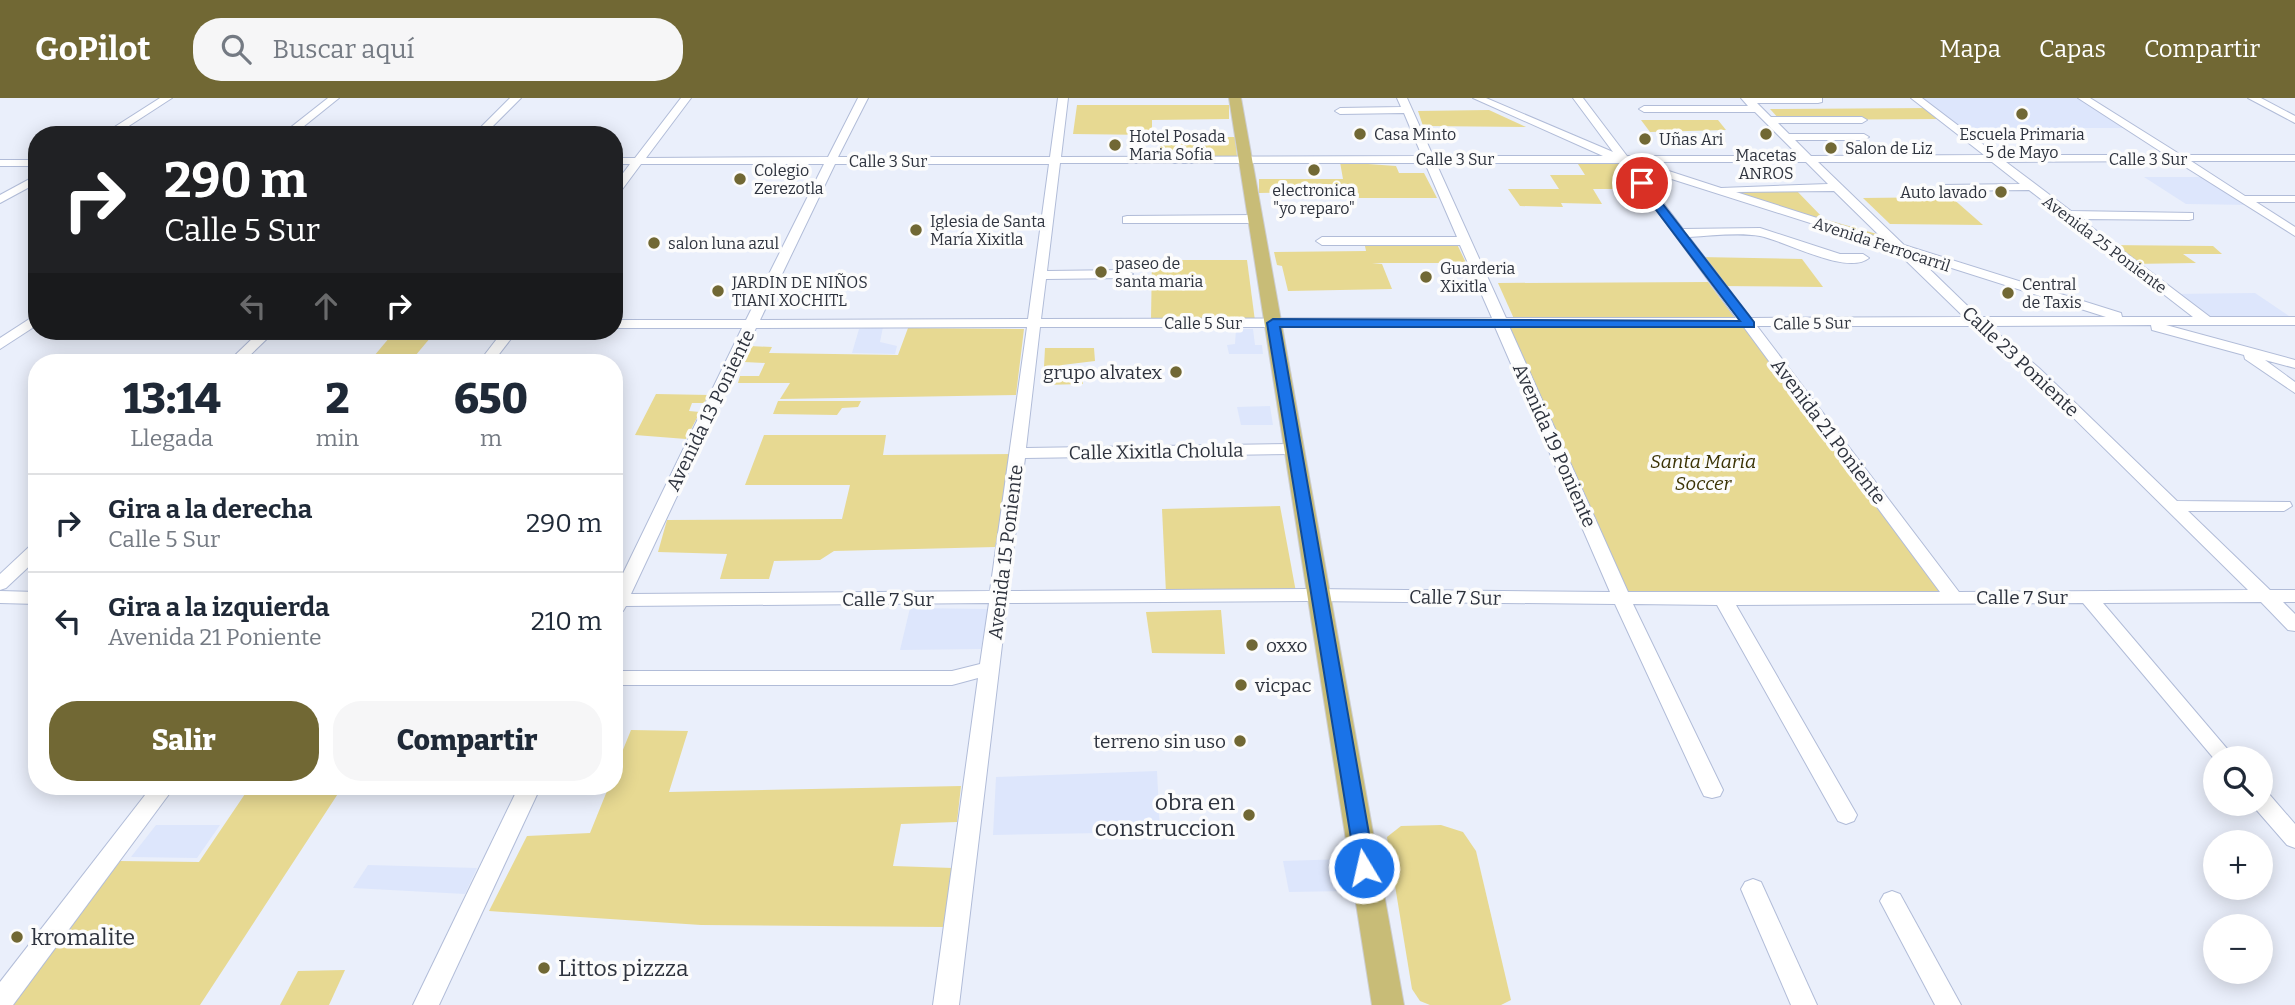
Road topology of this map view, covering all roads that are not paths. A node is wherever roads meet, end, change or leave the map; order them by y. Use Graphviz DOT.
graph roads {
  1 [pos="167,98"];
  2 [pos="334,98"];
  3 [pos="516,98"];
  4 [pos="686,98"];
  5 [pos="863,98"];
  6 [pos="1063,98"];
  7 [pos="1235,98"];
  8 [pos="1478,98"];
  9 [pos="1578,98"];
  10 [pos="1916,98"];
  11 [pos="2083,98"];
  12 [pos="2253,98"];
  13 [pos="1748,99"];
  14 [pos="1818,100"];
  15 [pos="1405,104"];
  16 [pos="1644,109"];
  17 [pos="1758,109"];
  18 [pos="1340,111"];
  19 [pos="1770,120"];
  20 [pos="1862,120"];
  21 [pos="2295,120"];
  22 [pos="122,126"];
  23 [pos="298,126"];
  24 [pos="487,126"];
  25 [pos="1787,137"];
  26 [pos="1864,138"];
  27 [pos="1808,158"];
  28 [pos="1993,158"];
  29 [pos="2295,158"];
  30 [pos="1245,159"];
  31 [pos="1429,159"];
  32 [pos="2179,159"];
  33 [pos="639,160"];
  34 [pos="1053,160"];
  35 [pos="1622,160"];
  36 [pos="623,161"];
  37 [pos="831,161"];
  38 [pos="0,163"];
  39 [pos="28,163"];
  40 [pos="623,181"];
  41 [pos="28,183"];
  42 [pos="1839,187"];
  43 [pos="2029,187"];
  44 [pos="1942,188"];
  45 [pos="1712,189"];
  46 [pos="2243,199"];
  47 [pos="2295,199"];
  48 [pos="0,200"];
  49 [pos="2066,215"];
  50 [pos="2189,216"];
  51 [pos="1255,219"];
  52 [pos="1127,220"];
  53 [pos="2295,232"];
  54 [pos="1681,233"];
  55 [pos="1322,240"];
  56 [pos="1465,241"];
  57 [pos="1905,252"];
  58 [pos="1863,258"];
  59 [pos="1126,274"];
  60 [pos="1040,275"];
  61 [pos="1975,321"];
  62 [pos="2135,321"];
  63 [pos="2206,321"];
  64 [pos="2295,321"];
  65 [pos="28,323"];
  66 [pos="1273,323"];
  67 [pos="623,324"];
  68 [pos="751,324"];
  69 [pos="1034,324"];
  70 [pos="1502,324"];
  71 [pos="1750,324"];
  72 [pos="0,326"];
  73 [pos="28,326"];
  74 [pos="258,340"];
  75 [pos="503,340"];
  76 [pos="0,345"];
  77 [pos="2242,350"];
  78 [pos="244,354"];
  79 [pos="492,354"];
  80 [pos="2295,364"];
  81 [pos="2295,389"];
  82 [pos="1294,449"];
  83 [pos="1018,453"];
  84 [pos="2173,506"];
  85 [pos="2284,506"];
  86 [pos="28,558"];
  87 [pos="0,584"];
  88 [pos="623,589"];
  89 [pos="1319,595"];
  90 [pos="1953,596"];
  91 [pos="2266,596"];
  92 [pos="2295,596"];
  93 [pos="0,597"];
  94 [pos="2088,597"];
  95 [pos="28,598"];
  96 [pos="1622,598"];
  97 [pos="999,599"];
  98 [pos="1723,599"];
  99 [pos="623,603"];
  100 [pos="2295,625"];
  101 [pos="990,668"];
  102 [pos="623,678"];
  103 [pos="952,678"];
  104 [pos="987,691"];
  105 [pos="2215,746"];
  106 [pos="1712,790"];
  107 [pos="157,795"];
  108 [pos="526,795"];
  109 [pos="2273,814"];
  110 [pos="1846,815"];
  111 [pos="2295,839"];
  112 [pos="1753,889"];
  113 [pos="1892,901"];
  114 [pos="0,1002"];
  115 [pos="426,1005"];
  116 [pos="946,1005"];
  117 [pos="1388,1005"];
  118 [pos="1804,1005"];
  119 [pos="1948,1005"];
  1 -- 22 [label="street"];
  2 -- 23 [label="street"];
  3 -- 24 [label="street"];
  4 -- 33 [label="street"];
  5 -- 37 [label="street, Avenida 13 Poniente"];
  6 -- 34 [label="street, Avenida 15 Poniente"];
  7 -- 30 [label="main road"];
  8 -- 35 [label="street, Avenida Ferrocarril"];
  9 -- 35 [label="street, Avenida 21 Poniente"];
  10 -- 28 [label="street, Avenida 25 Poniente"];
  11 -- 32 [label="street"];
  12 -- 21 [label="street"];
  13 -- 14 [label="street"];
  13 -- 17 [label="street, Calle 23 Poniente"];
  15 -- 18 [label="street"];
  15 -- 31 [label="street, Avenida 19 Poniente"];
  16 -- 17 [label="street"];
  17 -- 19 [label="street, Calle 23 Poniente"];
  19 -- 20 [label="street"];
  19 -- 25 [label="street, Calle 23 Poniente"];
  25 -- 26 [label="street"];
  25 -- 27 [label="street, Calle 23 Poniente"];
  27 -- 28 [label="street, Calle 3 Sur"];
  27 -- 35 [label="street, Calle 3 Sur"];
  27 -- 42 [label="street, Calle 23 Poniente"];
  28 -- 32 [label="street, Calle 3 Sur"];
  28 -- 43 [label="street, Avenida 25 Poniente"];
  29 -- 32 [label="street, Calle 3 Sur"];
  30 -- 31 [label="street, Calle 3 Sur"];
  30 -- 34 [label="street, Calle 3 Sur"];
  30 -- 51 [label="main road"];
  31 -- 35 [label="street, Calle 3 Sur"];
  31 -- 56 [label="street, Avenida 19 Poniente"];
  32 -- 46 [label="street"];
  33 -- 36 [label="street, Calle 3 Sur"];
  33 -- 37 [label="street, Calle 3 Sur"];
  33 -- 40 [label="street"];
  34 -- 37 [label="street, Calle 3 Sur"];
  34 -- 60 [label="street, Avenida 15 Poniente"];
  35 -- 45 [label="street, Avenida Ferrocarril"];
  35 -- 54 [label="street, Avenida 21 Poniente"];
  37 -- 68 [label="street, Avenida 13 Poniente"];
  38 -- 39 [label="street"];
  41 -- 48 [label="street"];
  42 -- 45 [label="street"];
  42 -- 57 [label="street, Calle 23 Poniente"];
  43 -- 44 [label="street"];
  43 -- 49 [label="street, Avenida 25 Poniente"];
  45 -- 57 [label="street, Avenida Ferrocarril"];
  46 -- 47 [label="street"];
  46 -- 53 [label="street"];
  49 -- 50 [label="street"];
  49 -- 63 [label="street, Avenida 25 Poniente"];
  51 -- 52 [label="street"];
  51 -- 66 [label="main road"];
  54 -- 58 [label="street"];
  54 -- 71 [label="street, Avenida 21 Poniente"];
  55 -- 56 [label="street"];
  56 -- 70 [label="street, Avenida 19 Poniente"];
  57 -- 61 [label="street, Calle 23 Poniente"];
  57 -- 62 [label="street, Avenida Ferrocarril"];
  59 -- 60 [label="street"];
  60 -- 69 [label="street, Avenida 15 Poniente"];
  61 -- 62 [label="street, Calle 5 Sur"];
  61 -- 71 [label="street, Calle 5 Sur"];
  61 -- 84 [label="street, Calle 23 Poniente"];
  62 -- 63 [label="street, Calle 5 Sur"];
  62 -- 77 [label="street, Avenida Ferrocarril"];
  63 -- 64 [label="street, Calle 5 Sur"];
  63 -- 77 [label="street, Avenida 25 Poniente"];
  65 -- 72 [label="street"];
  66 -- 69 [label="street, Calle 5 Sur"];
  66 -- 70 [label="street, Calle 5 Sur"];
  66 -- 82 [label="main road"];
  67 -- 68 [label="street, Calle 5 Sur"];
  68 -- 69 [label="street, Calle 5 Sur"];
  68 -- 88 [label="street, Avenida 13 Poniente"];
  69 -- 83 [label="street, Avenida 15 Poniente"];
  70 -- 71 [label="street, Calle 5 Sur"];
  70 -- 96 [label="street, Avenida 19 Poniente"];
  71 -- 90 [label="street, Avenida 21 Poniente"];
  73 -- 76 [label="street"];
  74 -- 78 [label="street"];
  75 -- 79 [label="street"];
  77 -- 80 [label="street, Avenida Ferrocarril"];
  77 -- 81 [label="street, Avenida 25 Poniente"];
  82 -- 83 [label="street, Calle Xixitla Cholula"];
  82 -- 89 [label="main road"];
  83 -- 97 [label="street, Avenida 15 Poniente"];
  84 -- 85 [label="street"];
  84 -- 91 [label="street, Calle 23 Poniente"];
  86 -- 87 [label="street"];
  89 -- 96 [label="street, Calle 7 Sur"];
  89 -- 97 [label="street, Calle 7 Sur"];
  89 -- 117 [label="main road"];
  90 -- 94 [label="street, Calle 7 Sur"];
  90 -- 98 [label="street, Calle 7 Sur"];
  91 -- 92 [label="street, Calle 7 Sur"];
  91 -- 94 [label="street, Calle 7 Sur"];
  91 -- 100 [label="street, Calle 23 Poniente"];
  93 -- 95 [label="street"];
  94 -- 105 [label="street"];
  96 -- 98 [label="street, Calle 7 Sur"];
  96 -- 106 [label="street, Avenida 19 Poniente"];
  97 -- 99 [label="street, Calle 7 Sur"];
  97 -- 101 [label="street, Avenida 15 Poniente"];
  98 -- 110 [label="street"];
  101 -- 103 [label="street"];
  101 -- 104 [label="street, Avenida 15 Poniente"];
  102 -- 103 [label="street"];
  103 -- 104 [label="street"];
  104 -- 116 [label="street, Avenida 15 Poniente"];
  107 -- 114 [label="street"];
  108 -- 115 [label="street"];
  109 -- 111 [label="street"];
  112 -- 118 [label="street"];
  113 -- 119 [label="street"];
}
